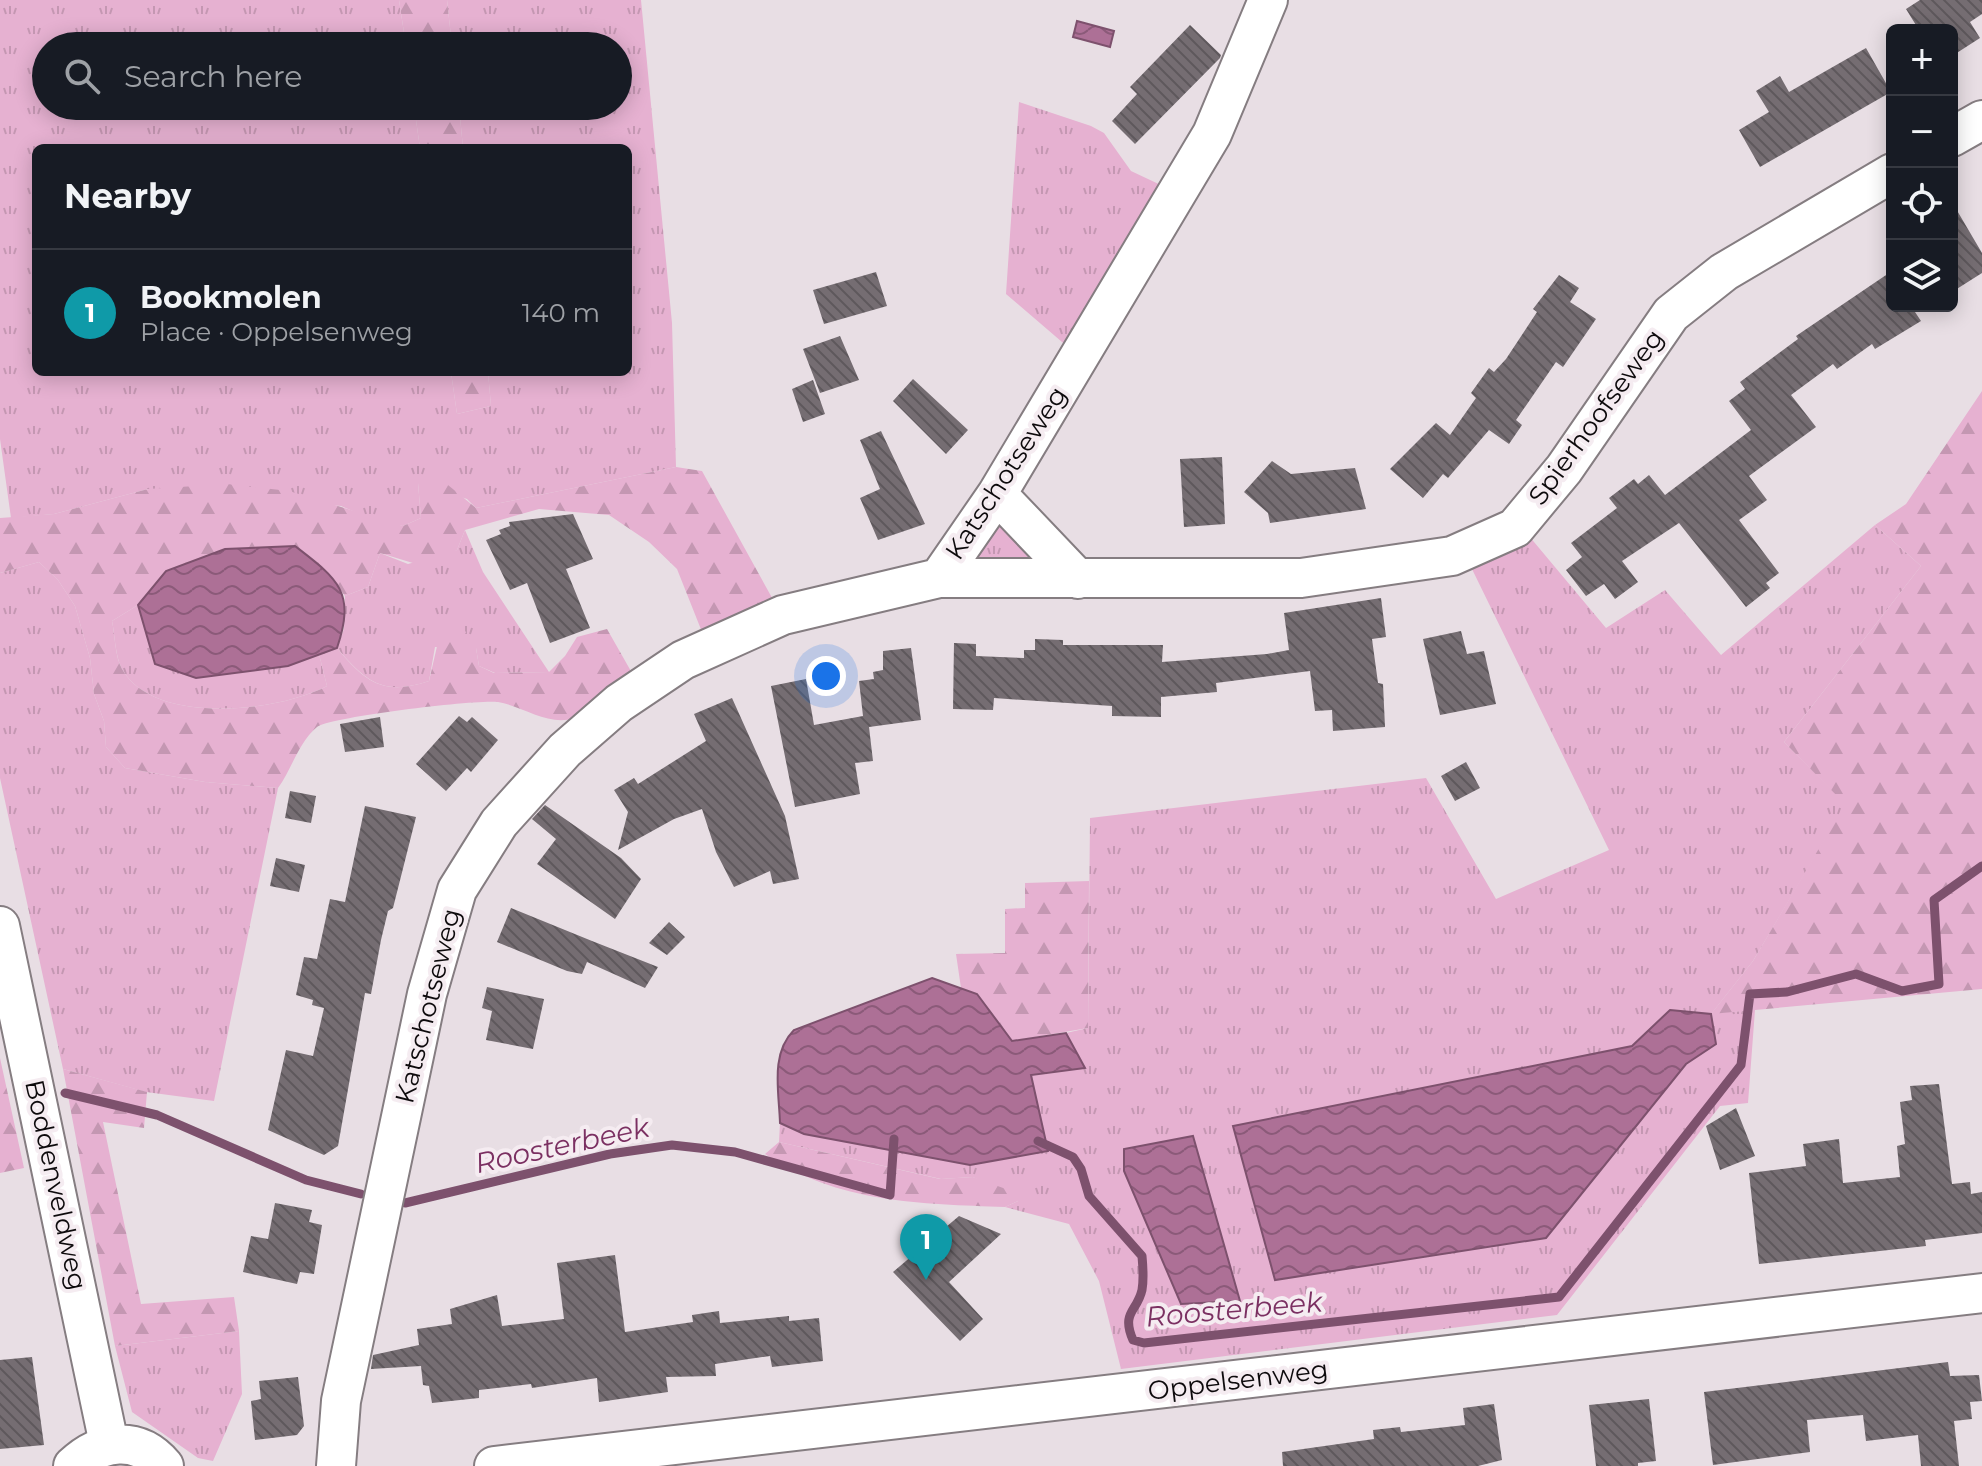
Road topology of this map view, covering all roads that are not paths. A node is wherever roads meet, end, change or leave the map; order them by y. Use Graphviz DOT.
graph roads {
  1 [pos="1268,0"];
  2 [pos="1982,120"];
  3 [pos="1958,134"];
  4 [pos="1886,177"];
  5 [pos="997,494"];
  6 [pos="939,578"];
  7 [pos="1078,579"];
  8 [pos="0,926"];
  9 [pos="1982,1293"];
  10 [pos="109,1444"];
  11 [pos="73,1466"];
  12 [pos="164,1466"];
  13 [pos="336,1466"];
  14 [pos="494,1466"];
  1 -- 5 [label="street, Katschotseweg"];
  2 -- 3 [label="street"];
  4 -- 7 [label="street, Spierhoofseweg"];
  5 -- 6 [label="street, Katschotseweg"];
  5 -- 7 [label="street"];
  6 -- 7 [label="street, Spierhoofseweg"];
  6 -- 13 [label="street, Katschotseweg"];
  8 -- 10 [label="street, Boddenveldweg"];
  9 -- 14 [label="street, Oppelsenweg"];
  10 -- 11 [label="street"];
  10 -- 12 [label="street"];
}
